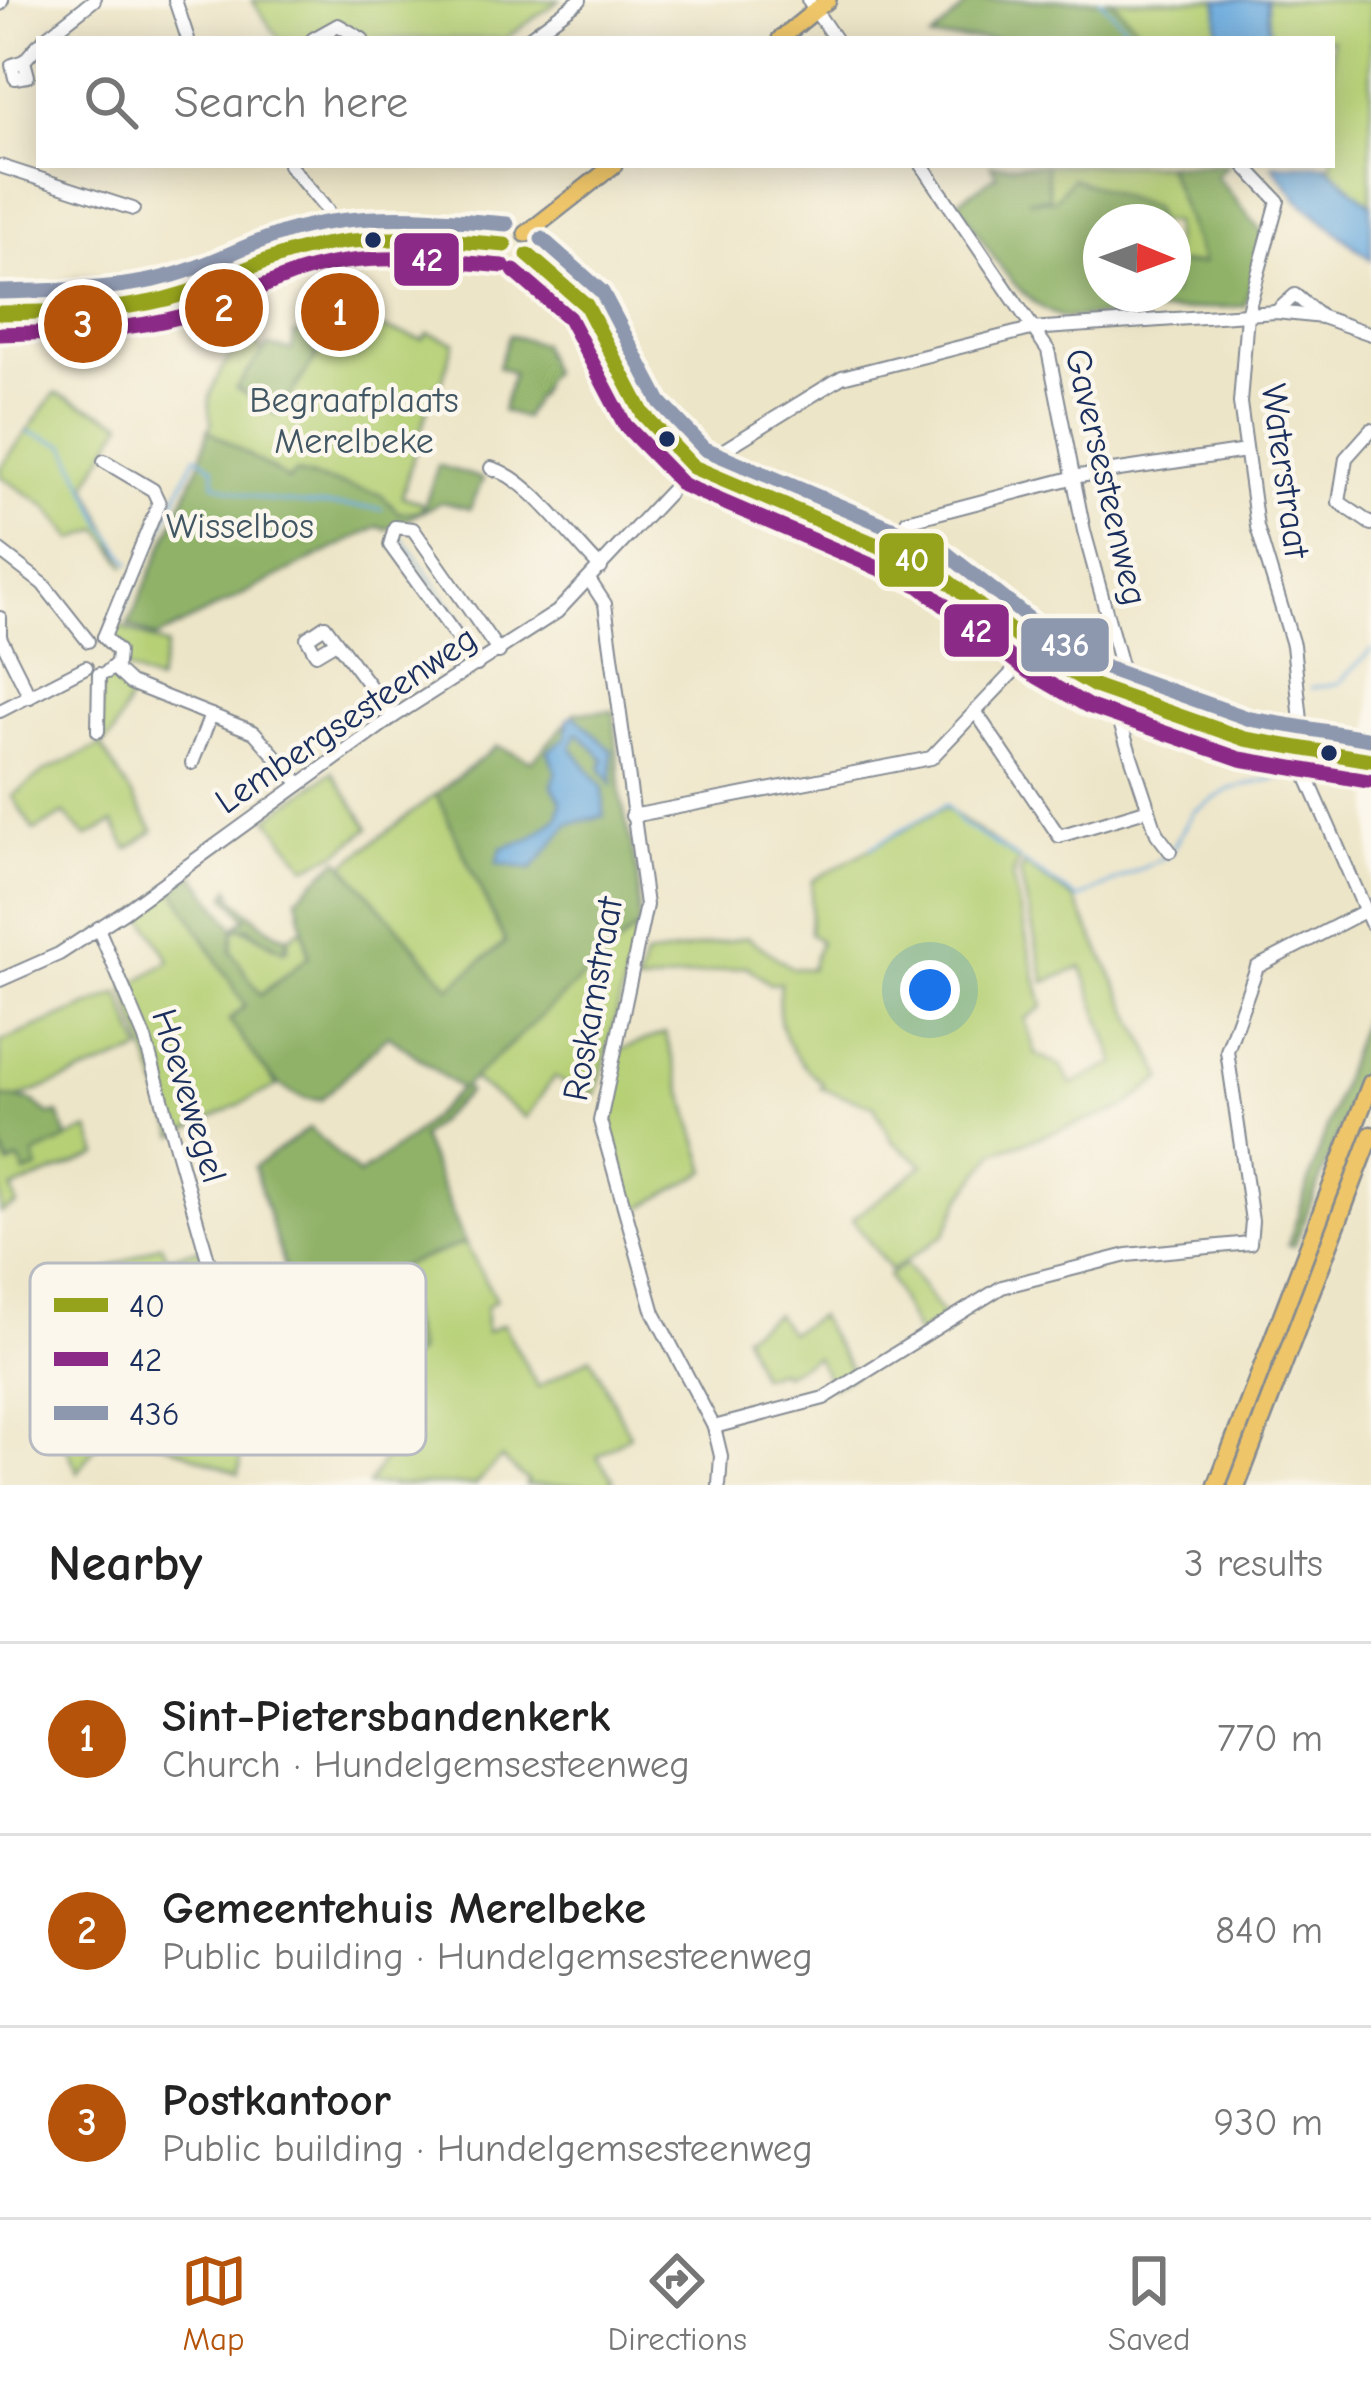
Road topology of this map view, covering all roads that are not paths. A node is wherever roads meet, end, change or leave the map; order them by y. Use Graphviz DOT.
graph roads {
  1 [pos="94,0"];
  2 [pos="175,0"];
  3 [pos="580,0"];
  4 [pos="817,3"];
  5 [pos="49,36"];
  6 [pos="187,36"];
  7 [pos="318,36"];
  8 [pos="357,36"];
  9 [pos="531,36"];
  10 [pos="783,36"];
  11 [pos="834,36"];
  12 [pos="36,48"];
  13 [pos="24,61"];
  14 [pos="0,166"];
  15 [pos="292,168"];
  16 [pos="610,168"];
  17 [pos="924,168"];
  18 [pos="1247,168"];
  19 [pos="133,208"];
  20 [pos="526,235"];
  21 [pos="338,243"];
  22 [pos="505,245"];
  23 [pos="528,255"];
  24 [pos="0,313"];
  25 [pos="1247,314"];
  26 [pos="1038,329"];
  27 [pos="1371,334"];
  28 [pos="1371,430"];
  29 [pos="1246,451"];
  30 [pos="714,456"];
  31 [pos="104,460"];
  32 [pos="693,466"];
  33 [pos="490,468"];
  34 [pos="1072,478"];
  35 [pos="908,521"];
  36 [pos="1371,524"];
  37 [pos="0,551"];
  38 [pos="602,568"];
  39 [pos="590,581"];
  40 [pos="0,618"];
  41 [pos="104,637"];
  42 [pos="88,641"];
  43 [pos="336,642"];
  44 [pos="1034,650"];
  45 [pos="499,652"];
  46 [pos="477,665"];
  47 [pos="114,668"];
  48 [pos="92,671"];
  49 [pos="1119,696"];
  50 [pos="30,697"];
  51 [pos="0,711"];
  52 [pos="975,711"];
  53 [pos="211,715"];
  54 [pos="393,717"];
  55 [pos="98,731"];
  56 [pos="1306,751"];
  57 [pos="1371,760"];
  58 [pos="192,763"];
  59 [pos="300,784"];
  60 [pos="1149,809"];
  61 [pos="632,816"];
  62 [pos="1170,850"];
  63 [pos="1368,917"];
  64 [pos="98,928"];
  65 [pos="0,980"];
  66 [pos="1371,1083"];
  67 [pos="1371,1135"];
  68 [pos="209,1263"];
  69 [pos="714,1427"];
  70 [pos="719,1485"];
  71 [pos="1217,1485"];
  72 [pos="1237,1485"];
  1 -- 5 [label="street"];
  2 -- 6 [label="street"];
  3 -- 9 [label="street"];
  4 -- 10 [label="main road"];
  4 -- 11 [label="street"];
  7 -- 8 [label="street"];
  12 -- 13 [label="street"];
  14 -- 19 [label="street"];
  15 -- 21 [label="street"];
  16 -- 20 [label="main road"];
  17 -- 26 [label="street, Gaversesteenweg"];
  18 -- 25 [label="street, Waterstraat"];
  20 -- 22 [label="main road"];
  20 -- 23 [label="main road"];
  21 -- 22 [label="main road"];
  21 -- 24 [label="main road"];
  22 -- 23 [label="main road"];
  23 -- 32 [label="main road"];
  25 -- 26 [label="street"];
  25 -- 27 [label="street"];
  25 -- 29 [label="street, Waterstraat"];
  26 -- 30 [label="street"];
  26 -- 34 [label="street, Gaversesteenweg"];
  28 -- 36 [label="street"];
  29 -- 34 [label="street"];
  29 -- 56 [label="street, Waterstraat"];
  31 -- 41 [label="street"];
  32 -- 38 [label="street, Lembergsesteenweg"];
  32 -- 44 [label="main road"];
  33 -- 38 [label="street"];
  34 -- 35 [label="street"];
  34 -- 49 [label="street, Gaversesteenweg"];
  37 -- 42 [label="street"];
  38 -- 39 [label="street, Lembergsesteenweg"];
  39 -- 45 [label="street, Lembergsesteenweg"];
  39 -- 61 [label="street, Roskamstraat"];
  40 -- 50 [label="street"];
  41 -- 42 [label="street"];
  41 -- 47 [label="street"];
  42 -- 48 [label="street"];
  43 -- 54 [label="street"];
  44 -- 49 [label="main road"];
  44 -- 52 [label="street"];
  45 -- 46 [label="street, Lembergsesteenweg"];
  45 -- 46 [label="street"];
  46 -- 54 [label="street, Lembergsesteenweg"];
  47 -- 48 [label="street"];
  47 -- 53 [label="street"];
  48 -- 50 [label="street"];
  48 -- 55 [label="street"];
  49 -- 56 [label="main road"];
  49 -- 60 [label="street, Gaversesteenweg"];
  50 -- 51 [label="street"];
  52 -- 60 [label="street"];
  52 -- 61 [label="street"];
  53 -- 58 [label="street"];
  53 -- 59 [label="street"];
  54 -- 59 [label="street, Lembergsesteenweg"];
  56 -- 57 [label="main road"];
  56 -- 63 [label="street, Waterstraat"];
  59 -- 64 [label="street, Lembergsesteenweg"];
  60 -- 62 [label="street, Gaversesteenweg"];
  61 -- 69 [label="street, Roskamstraat"];
  63 -- 69 [label="street"];
  64 -- 65 [label="street, Lembergsesteenweg"];
  64 -- 68 [label="street, Hoevewegel"];
  66 -- 71 [label="highway"];
  67 -- 72 [label="highway"];
  69 -- 70 [label="street, Roskamstraat"];
}
